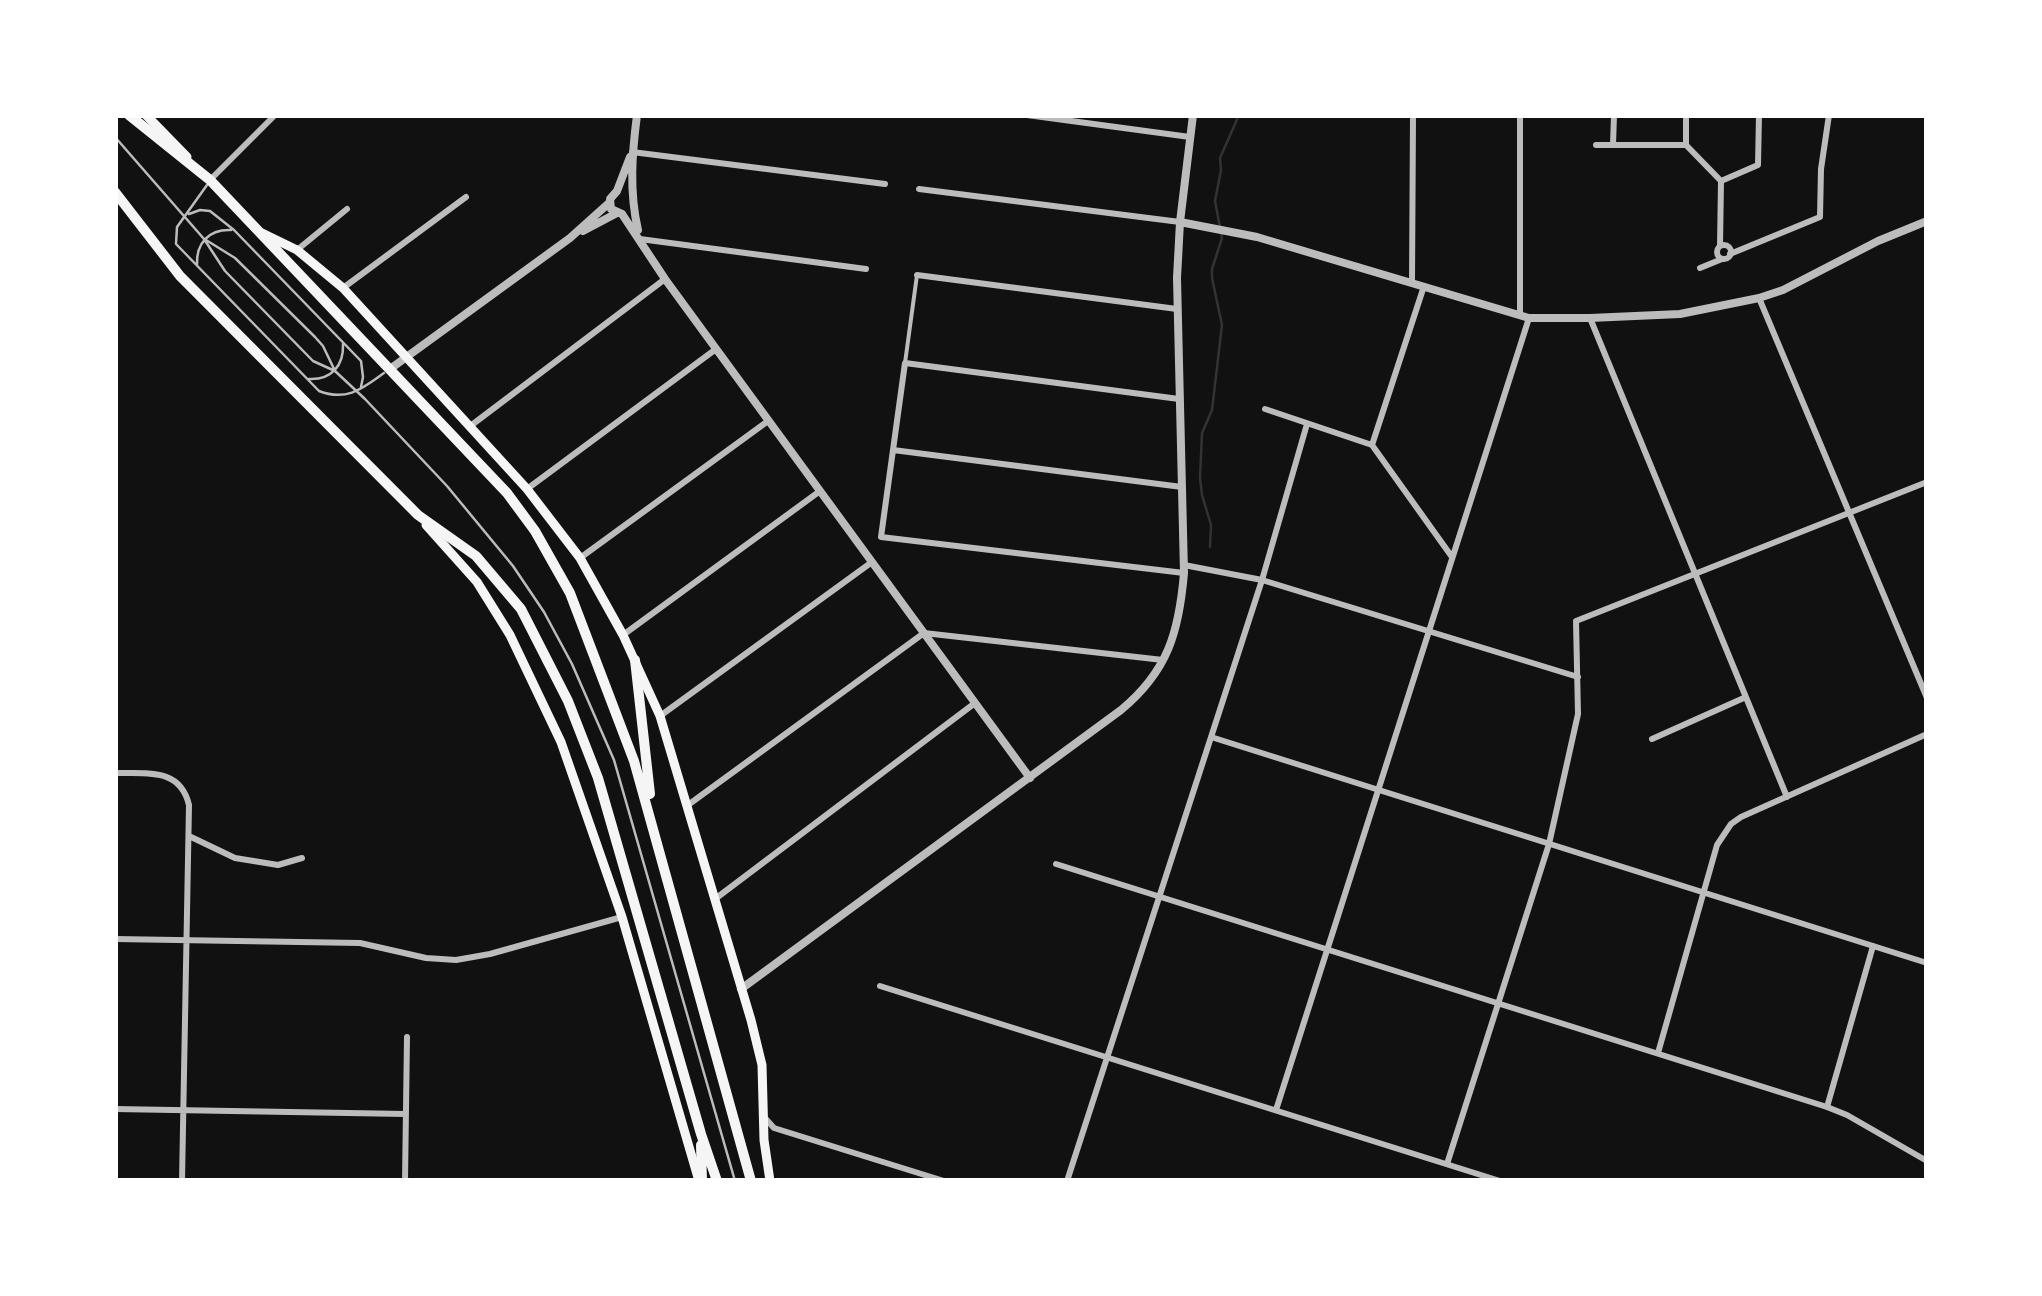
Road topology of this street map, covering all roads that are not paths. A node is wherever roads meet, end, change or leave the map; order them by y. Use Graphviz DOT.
graph roads {
  1 [pos="129,115"];
  2 [pos="146,115"];
  3 [pos="276,115"];
  4 [pos="638,115"];
  5 [pos="1027,115"];
  6 [pos="1193,115"];
  7 [pos="1413,115"];
  8 [pos="1520,115"];
  9 [pos="1614,115"];
  10 [pos="1686,115"];
  11 [pos="1759,115"];
  12 [pos="1829,115"];
  13 [pos="115,137"];
  14 [pos="1190,137"];
  15 [pos="1596,145"];
  16 [pos="1614,145"];
  17 [pos="1686,145"];
  18 [pos="632,152"];
  19 [pos="210,180"];
  20 [pos="1721,182"];
  21 [pos="885,184"];
  22 [pos="918,189"];
  23 [pos="115,192"];
  24 [pos="617,192"];
  25 [pos="466,197"];
  26 [pos="632,201"];
  27 [pos="609,202"];
  28 [pos="347,209"];
  29 [pos="619,214"];
  30 [pos="184,218"];
  31 [pos="1927,221"];
  32 [pos="1180,222"];
  33 [pos="234,230"];
  34 [pos="260,232"];
  35 [pos="570,238"];
  36 [pos="204,239"];
  37 [pos="640,239"];
  38 [pos="297,250"];
  39 [pos="1727,256"];
  40 [pos="198,266"];
  41 [pos="1700,268"];
  42 [pos="866,269"];
  43 [pos="917,275"];
  44 [pos="665,279"];
  45 [pos="1412,282"];
  46 [pos="1424,286"];
  47 [pos="343,288"];
  48 [pos="1758,298"];
  49 [pos="1177,309"];
  50 [pos="1524,316"];
  51 [pos="1590,318"];
  52 [pos="343,343"];
  53 [pos="716,349"];
  54 [pos="406,357"];
  55 [pos="905,362"];
  56 [pos="390,369"];
  57 [pos="335,371"];
  58 [pos="306,379"];
  59 [pos="357,392"];
  60 [pos="1179,399"];
  61 [pos="1265,410"];
  62 [pos="768,420"];
  63 [pos="1307,424"];
  64 [pos="469,427"];
  65 [pos="1372,445"];
  66 [pos="893,450"];
  67 [pos="1927,482"];
  68 [pos="1182,487"];
  69 [pos="528,489"];
  70 [pos="820,491"];
  71 [pos="1849,512"];
  72 [pos="418,515"];
  73 [pos="1452,557"];
  74 [pos="580,558"];
  75 [pos="872,562"];
  76 [pos="1184,569"];
  77 [pos="1695,573"];
  78 [pos="1262,580"];
  79 [pos="1429,631"];
  80 [pos="924,633"];
  81 [pos="623,635"];
  82 [pos="636,660"];
  83 [pos="1164,660"];
  84 [pos="1578,677"];
  85 [pos="1746,697"];
  86 [pos="1927,698"];
  87 [pos="975,702"];
  88 [pos="660,716"];
  89 [pos="1927,734"];
  90 [pos="1210,738"];
  91 [pos="1652,739"];
  92 [pos="115,773"];
  93 [pos="1030,778"];
  94 [pos="1378,790"];
  95 [pos="1787,796"];
  96 [pos="688,804"];
  97 [pos="653,825"];
  98 [pos="189,836"];
  99 [pos="1549,844"];
  100 [pos="302,858"];
  101 [pos="1056,864"];
  102 [pos="1704,893"];
  103 [pos="1159,896"];
  104 [pos="715,899"];
  105 [pos="622,916"];
  106 [pos="115,940"];
  107 [pos="187,940"];
  108 [pos="1873,946"];
  109 [pos="1327,949"];
  110 [pos="1927,963"];
  111 [pos="880,986"];
  112 [pos="741,989"];
  113 [pos="1498,1003"];
  114 [pos="407,1037"];
  115 [pos="1658,1054"];
  116 [pos="1107,1058"];
  117 [pos="1826,1106"];
  118 [pos="115,1110"];
  119 [pos="184,1110"];
  120 [pos="1276,1110"];
  121 [pos="406,1114"];
  122 [pos="764,1116"];
  123 [pos="774,1128"];
  124 [pos="701,1134"];
  125 [pos="764,1140"];
  126 [pos="1927,1161"];
  127 [pos="1447,1164"];
  128 [pos="182,1181"];
  129 [pos="405,1181"];
  130 [pos="700,1181"];
  131 [pos="717,1181"];
  132 [pos="735,1181"];
  133 [pos="751,1181"];
  134 [pos="770,1181"];
  135 [pos="944,1181"];
  136 [pos="1067,1181"];
  137 [pos="1500,1181"];
  1 -- 19 [label="highway"];
  2 -- 19 [label="main road"];
  3 -- 19 [label="street"];
  4 -- 18 [label="street"];
  5 -- 14 [label="street"];
  6 -- 14 [label="street"];
  7 -- 45 [label="street"];
  8 -- 50 [label="street"];
  9 -- 16 [label="street"];
  10 -- 17 [label="street"];
  11 -- 20 [label="street"];
  12 -- 39 [label="street"];
  13 -- 30 [label="lane"];
  14 -- 32 [label="street"];
  15 -- 16 [label="street"];
  16 -- 17 [label="street"];
  17 -- 20 [label="street"];
  18 -- 21 [label="street"];
  18 -- 24 [label="street"];
  18 -- 26 [label="street"];
  19 -- 30 [label="lane"];
  19 -- 34 [label="highway"];
  20 -- 39 [label="street"];
  22 -- 32 [label="street"];
  23 -- 72 [label="highway"];
  24 -- 26 [label="street"];
  24 -- 27 [label="street"];
  25 -- 47 [label="street"];
  26 -- 29 [label="street"];
  26 -- 37 [label="street"];
  27 -- 29 [label="street"];
  27 -- 35 [label="street"];
  28 -- 38 [label="street"];
  29 -- 35 [label="street"];
  29 -- 37 [label="street"];
  30 -- 33 [label="lane"];
  30 -- 36 [label="lane"];
  30 -- 40 [label="lane"];
  31 -- 48 [label="street"];
  32 -- 45 [label="street"];
  32 -- 49 [label="street"];
  33 -- 36 [label="lane"];
  33 -- 52 [label="lane"];
  34 -- 38 [label="main road"];
  34 -- 56 [label="highway"];
  35 -- 54 [label="street"];
  36 -- 40 [label="lane"];
  36 -- 57 [label="lane"];
  36 -- 57 [label="lane"];
  37 -- 42 [label="street"];
  37 -- 44 [label="street"];
  38 -- 47 [label="main road"];
  39 -- 41 [label="street"];
  40 -- 58 [label="lane"];
  43 -- 49 [label="street"];
  43 -- 55 [label="street"];
  44 -- 53 [label="street"];
  44 -- 64 [label="street"];
  45 -- 46 [label="street"];
  46 -- 50 [label="street"];
  46 -- 65 [label="street"];
  47 -- 54 [label="main road"];
  48 -- 51 [label="street"];
  48 -- 71 [label="street"];
  49 -- 60 [label="street"];
  50 -- 51 [label="street"];
  50 -- 73 [label="street"];
  51 -- 77 [label="street"];
  52 -- 57 [label="lane"];
  52 -- 59 [label="lane"];
  53 -- 62 [label="street"];
  53 -- 69 [label="street"];
  54 -- 56 [label="street"];
  54 -- 64 [label="main road"];
  55 -- 60 [label="street"];
  55 -- 66 [label="street"];
  56 -- 59 [label="lane"];
  56 -- 97 [label="highway"];
  57 -- 58 [label="lane"];
  57 -- 59 [label="lane"];
  58 -- 59 [label="lane"];
  59 -- 132 [label="lane"];
  60 -- 68 [label="street"];
  61 -- 63 [label="street"];
  62 -- 70 [label="street"];
  62 -- 74 [label="street"];
  63 -- 65 [label="street"];
  63 -- 78 [label="street"];
  64 -- 69 [label="main road"];
  65 -- 73 [label="street"];
  66 -- 68 [label="street"];
  66 -- 76 [label="street"];
  67 -- 71 [label="street"];
  68 -- 76 [label="street"];
  69 -- 74 [label="main road"];
  70 -- 75 [label="street"];
  70 -- 81 [label="street"];
  71 -- 77 [label="street"];
  71 -- 86 [label="street"];
  72 -- 105 [label="main road"];
  72 -- 124 [label="highway"];
  73 -- 79 [label="street"];
  74 -- 81 [label="main road"];
  75 -- 80 [label="street"];
  75 -- 88 [label="street"];
  76 -- 78 [label="street"];
  76 -- 83 [label="street"];
  77 -- 84 [label="street"];
  77 -- 85 [label="street"];
  78 -- 79 [label="street"];
  78 -- 90 [label="street"];
  79 -- 84 [label="street"];
  79 -- 94 [label="street"];
  80 -- 83 [label="street"];
  80 -- 87 [label="street"];
  80 -- 96 [label="street"];
  81 -- 82 [label="main road"];
  82 -- 88 [label="main road"];
  82 -- 97 [label="highway"];
  83 -- 93 [label="street"];
  84 -- 99 [label="street"];
  85 -- 91 [label="street"];
  85 -- 95 [label="street"];
  87 -- 93 [label="street"];
  87 -- 104 [label="street"];
  88 -- 96 [label="main road"];
  89 -- 95 [label="street"];
  90 -- 94 [label="street"];
  90 -- 103 [label="street"];
  92 -- 98 [label="street"];
  93 -- 112 [label="street"];
  94 -- 99 [label="street"];
  94 -- 109 [label="street"];
  95 -- 102 [label="street"];
  96 -- 104 [label="main road"];
  97 -- 133 [label="highway"];
  98 -- 100 [label="street"];
  98 -- 107 [label="street"];
  99 -- 102 [label="street"];
  99 -- 113 [label="street"];
  101 -- 103 [label="street"];
  102 -- 108 [label="street"];
  102 -- 115 [label="street"];
  103 -- 109 [label="street"];
  103 -- 116 [label="street"];
  104 -- 112 [label="main road"];
  105 -- 107 [label="street"];
  105 -- 130 [label="main road"];
  106 -- 107 [label="street"];
  107 -- 119 [label="street"];
  108 -- 110 [label="street"];
  108 -- 117 [label="street"];
  109 -- 113 [label="street"];
  109 -- 120 [label="street"];
  111 -- 116 [label="street"];
  112 -- 122 [label="main road"];
  113 -- 115 [label="street"];
  113 -- 127 [label="street"];
  114 -- 121 [label="street"];
  115 -- 117 [label="street"];
  116 -- 120 [label="street"];
  116 -- 136 [label="street"];
  117 -- 126 [label="street"];
  118 -- 119 [label="street"];
  119 -- 121 [label="street"];
  119 -- 128 [label="street"];
  120 -- 127 [label="street"];
  121 -- 129 [label="street"];
  122 -- 123 [label="street"];
  122 -- 125 [label="main road"];
  123 -- 125 [label="street"];
  123 -- 135 [label="street"];
  124 -- 130 [label="highway"];
  124 -- 131 [label="highway"];
  125 -- 134 [label="main road"];
  127 -- 137 [label="street"];
}
